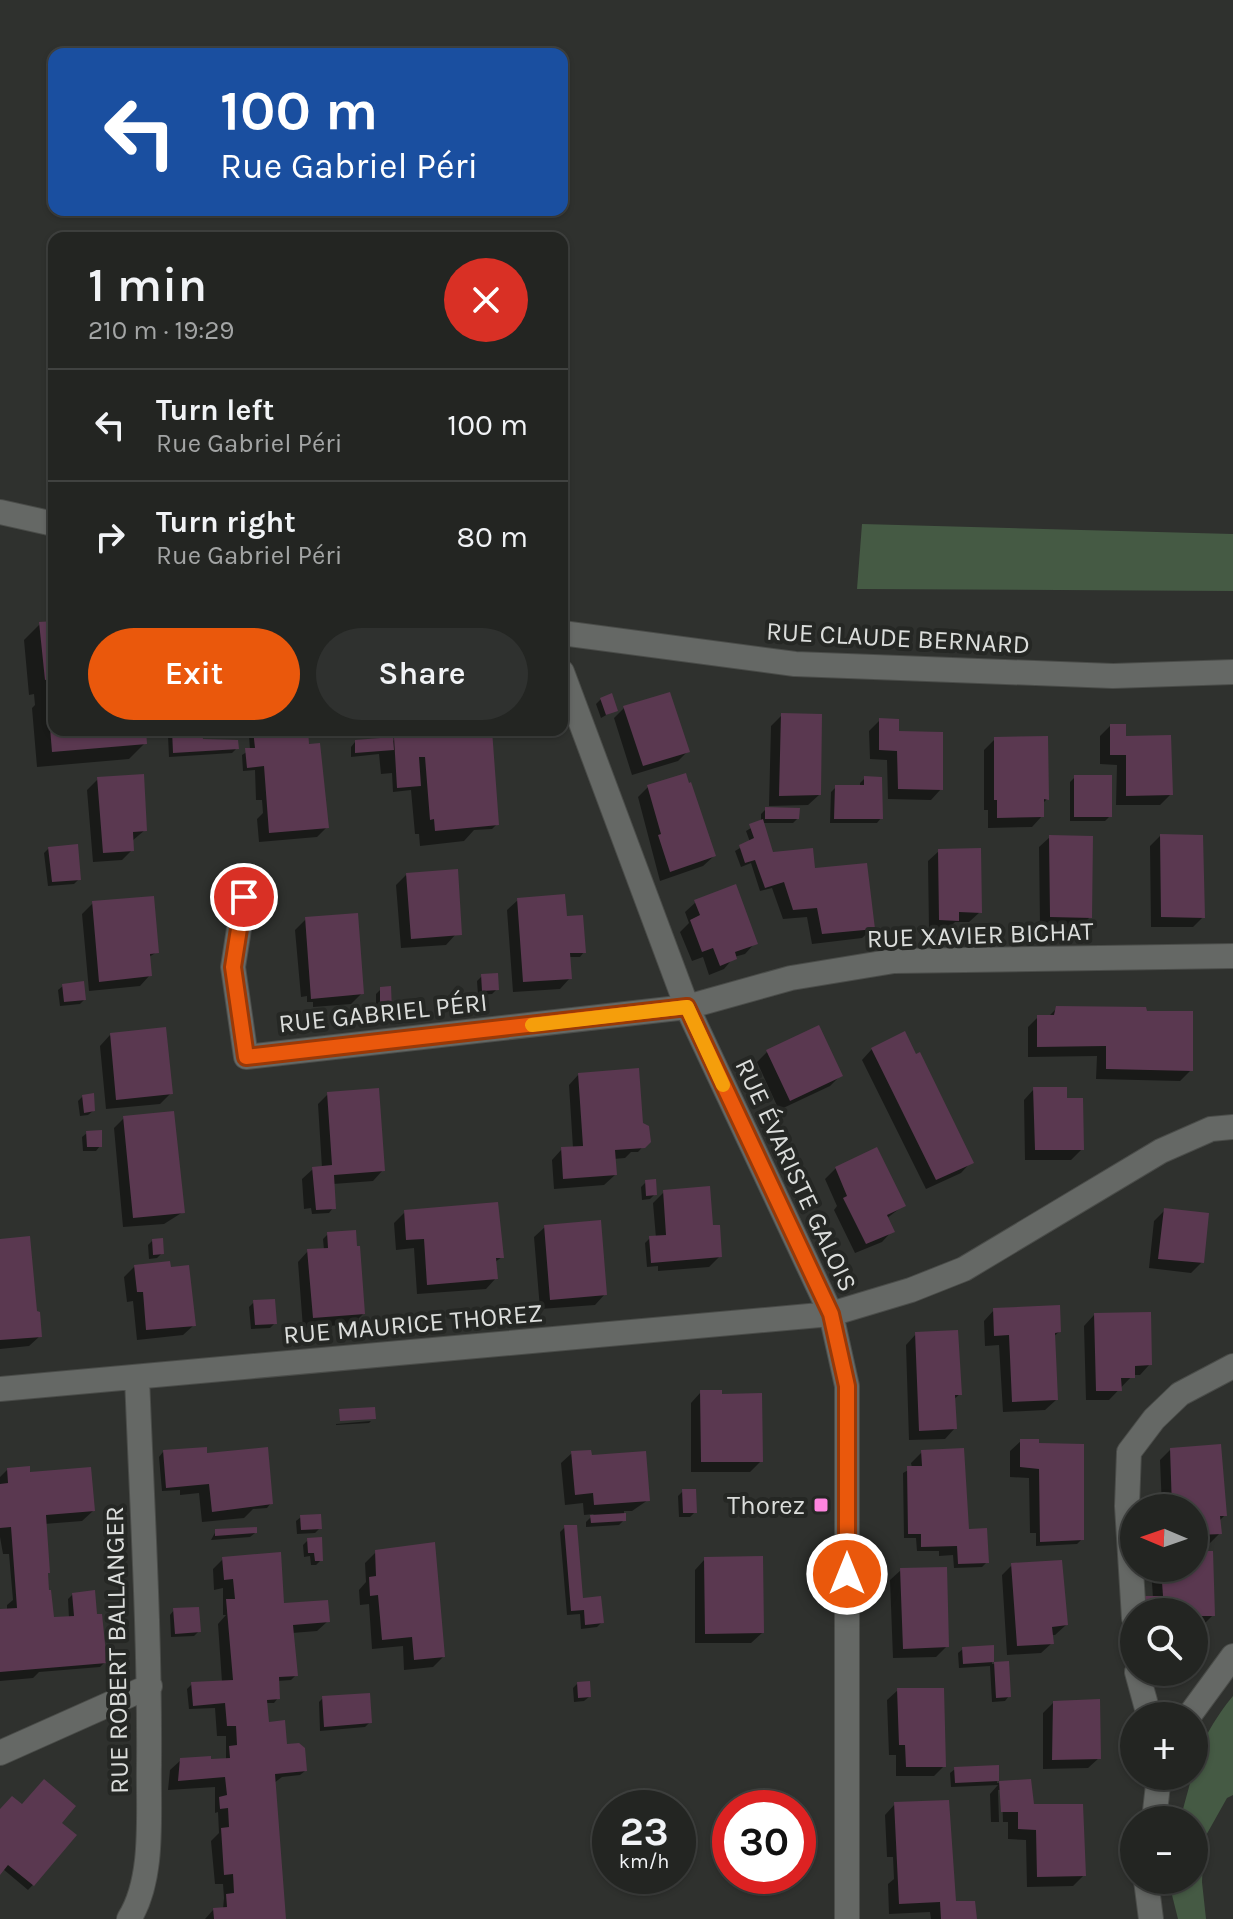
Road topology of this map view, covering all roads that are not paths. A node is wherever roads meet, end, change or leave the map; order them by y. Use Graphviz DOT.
graph roads {
  1 [pos="0,512"];
  2 [pos="48,523"];
  3 [pos="568,634"];
  4 [pos="1233,672"];
  5 [pos="568,688"];
  6 [pos="244,897"];
  7 [pos="1233,956"];
  8 [pos="687,1007"];
  9 [pos="1233,1127"];
  10 [pos="831,1314"];
  11 [pos="1233,1366"];
  12 [pos="137,1377"];
  13 [pos="0,1389"];
  14 [pos="1133,1598"];
  15 [pos="1233,1656"];
  16 [pos="150,1686"];
  17 [pos="1199,1702"];
  18 [pos="0,1753"];
  19 [pos="1148,1894"];
  20 [pos="129,1919"];
  21 [pos="847,1919"];
  22 [pos="1151,1919"];
  1 -- 2 [label="street"];
  3 -- 4 [label="street, RUE CLAUDE BERNARD"];
  5 -- 8 [label="street, RUE ÉVARISTE GALOIS"];
  6 -- 8 [label="street, RUE GABRIEL PÉRI"];
  7 -- 8 [label="street, RUE XAVIER BICHAT"];
  8 -- 10 [label="street, RUE ÉVARISTE GALOIS"];
  9 -- 10 [label="street, RUE MAURICE THOREZ"];
  10 -- 12 [label="street, RUE MAURICE THOREZ"];
  10 -- 21 [label="street, RUE ÉVARISTE GALOIS"];
  11 -- 14 [label="street"];
  12 -- 13 [label="street, RUE MAURICE THOREZ"];
  12 -- 16 [label="street, RUE ROBERT BALLANGER"];
  15 -- 17 [label="street"];
  16 -- 18 [label="street"];
  16 -- 20 [label="street, RUE ROBERT BALLANGER"];
  19 -- 22 [label="street"];
}
